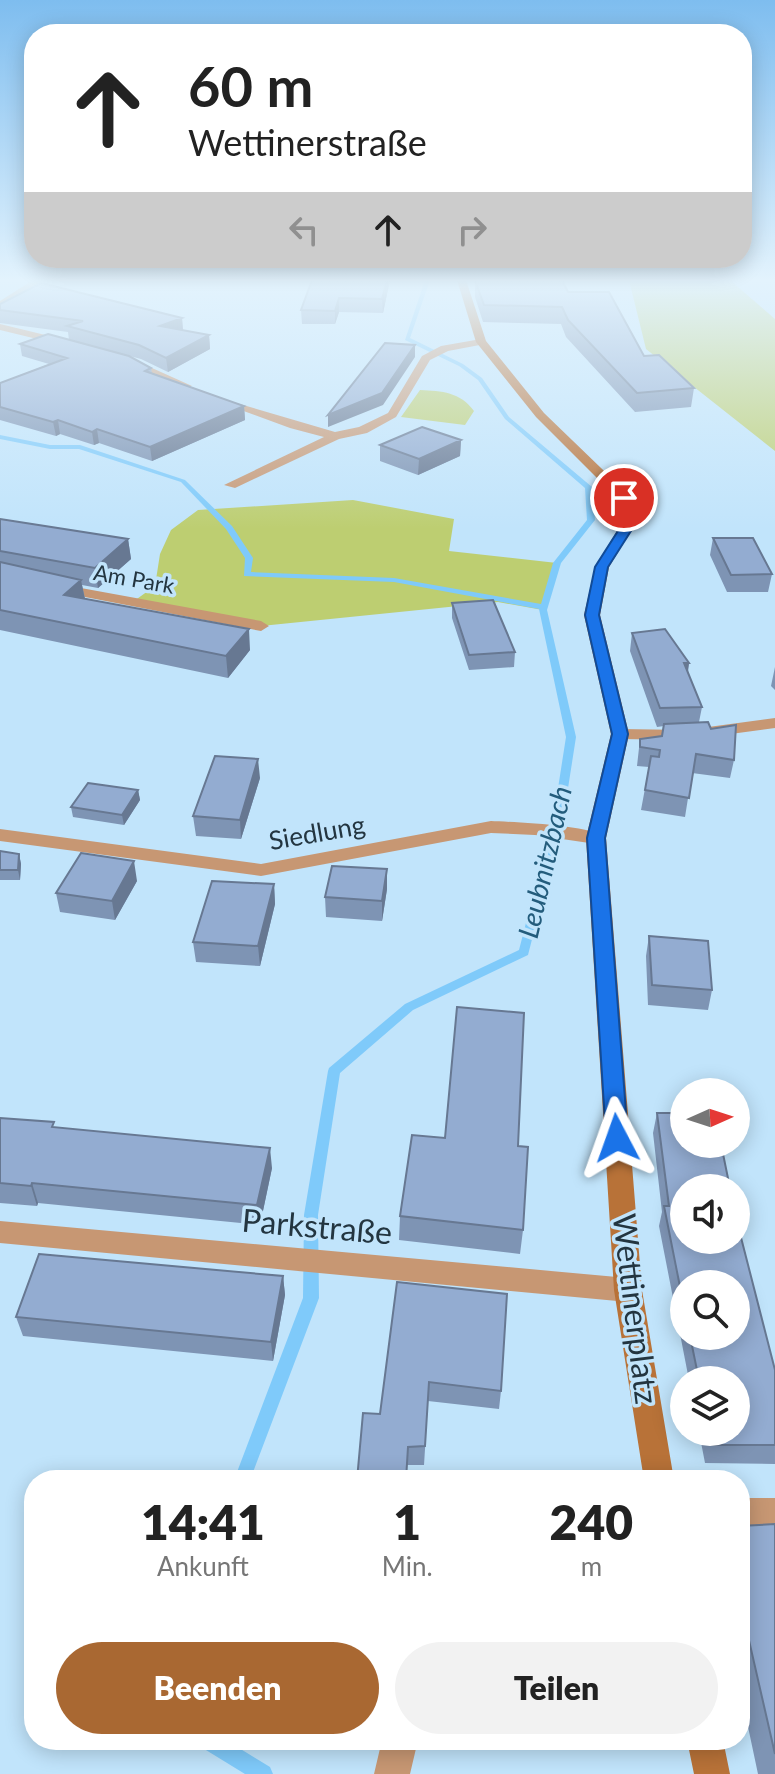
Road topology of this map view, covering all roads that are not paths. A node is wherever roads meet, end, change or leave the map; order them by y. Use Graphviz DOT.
graph roads {
  1 [pos="131,363"];
  2 [pos="425,363"];
  3 [pos="498,363"];
  4 [pos="198,390"];
  5 [pos="211,396"];
  6 [pos="335,436"];
  7 [pos="230,485"];
  8 [pos="45,585"];
  9 [pos="261,626"];
  10 [pos="775,723"];
  11 [pos="620,734"];
  12 [pos="0,835"];
  13 [pos="596,838"];
  14 [pos="0,1232"];
  15 [pos="628,1290"];
  16 [pos="657,1470"];
  17 [pos="750,1514"];
  18 [pos="775,1514"];
  19 [pos="398,1750"];
  20 [pos="707,1750"];
  21 [pos="392,1774"];
  22 [pos="712,1774"];
  1 -- 4 [label="street"];
  2 -- 6 [label="street"];
  3 -- 11 [label="street"];
  5 -- 6 [label="street"];
  6 -- 7 [label="street"];
  8 -- 9 [label="street, Am Park"];
  10 -- 11 [label="street"];
  11 -- 13 [label="street, Wettinerplatz"];
  12 -- 13 [label="street, Siedlung"];
  13 -- 15 [label="street, Wettinerplatz"];
  14 -- 15 [label="street, Parkstraße"];
  15 -- 16 [label="street, Wettinerplatz"];
  17 -- 18 [label="street"];
  19 -- 21 [label="street"];
  20 -- 22 [label="street"];
}
